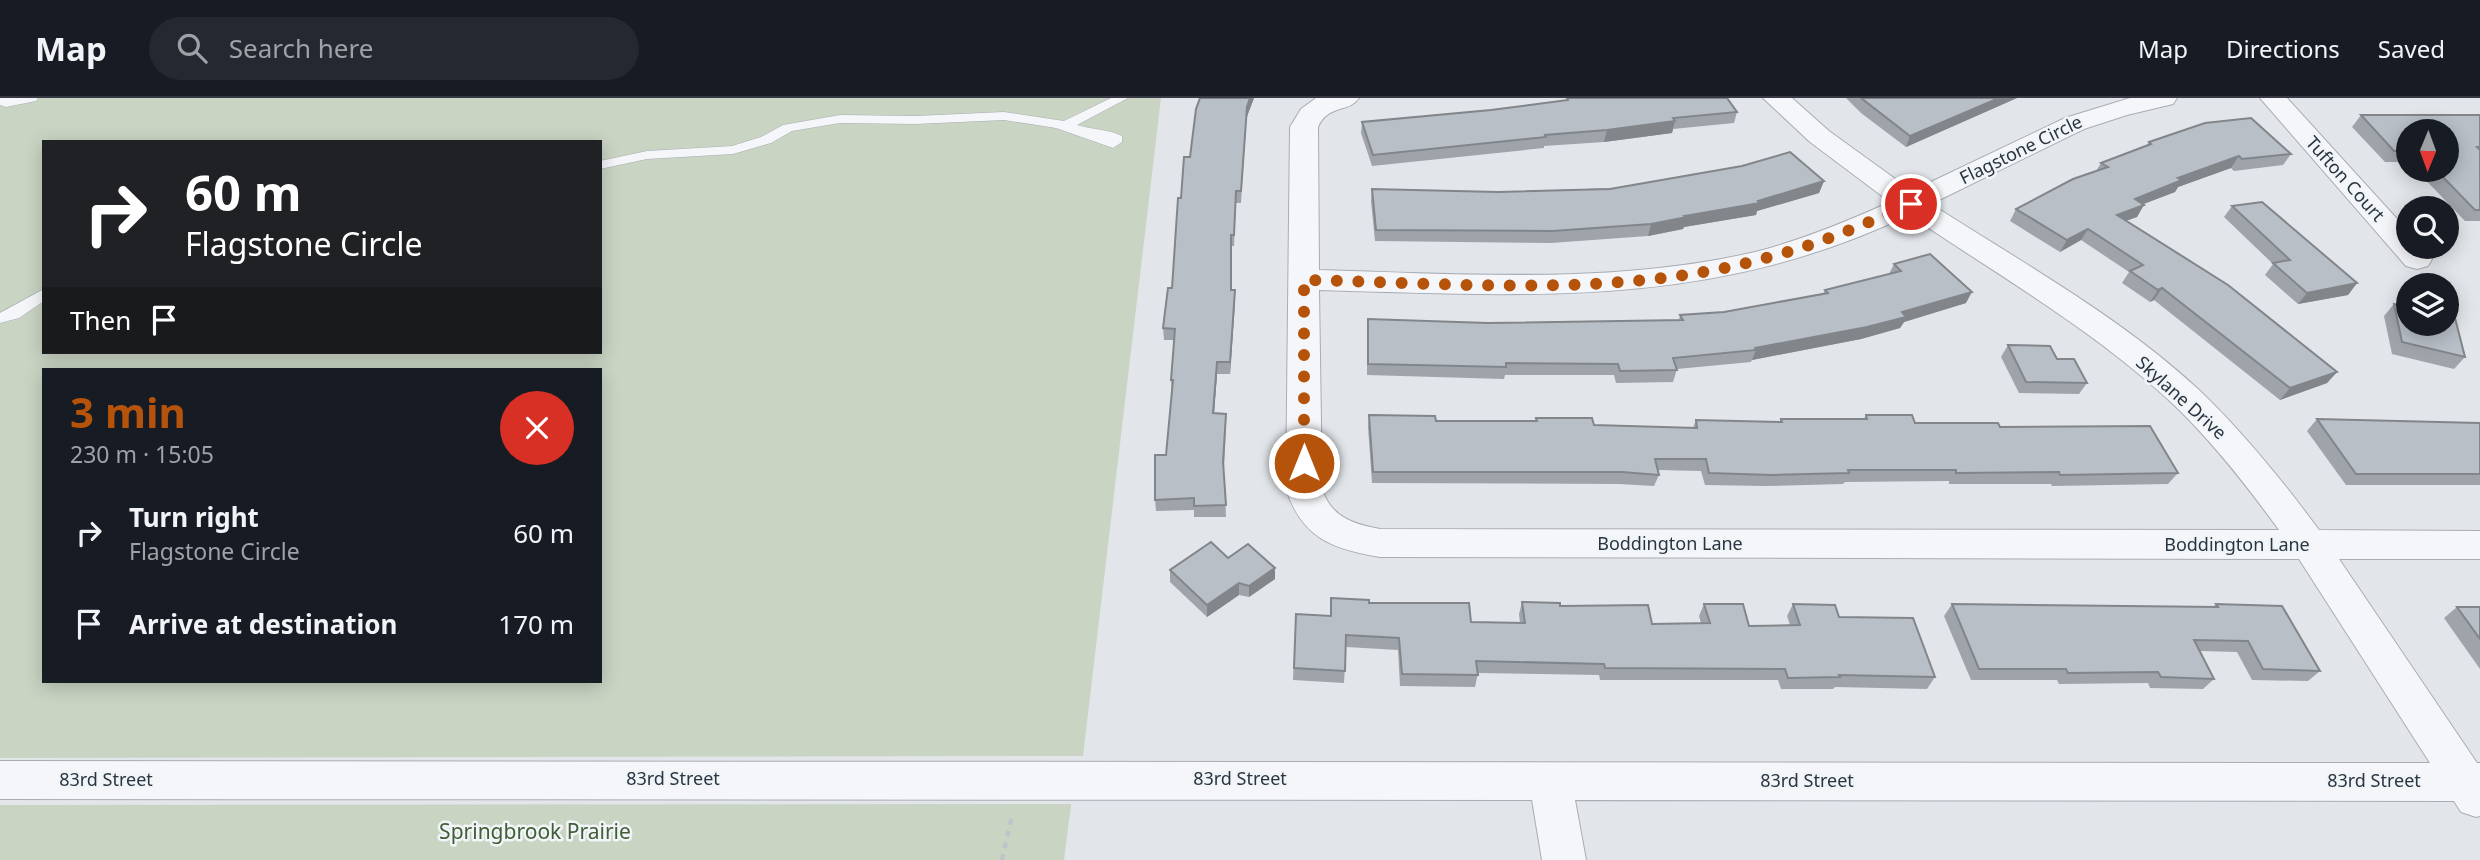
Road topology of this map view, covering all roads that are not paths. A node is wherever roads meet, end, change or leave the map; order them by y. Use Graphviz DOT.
graph roads {
  1 [pos="31,98"];
  2 [pos="1121,98"];
  3 [pos="1346,98"];
  4 [pos="1776,98"];
  5 [pos="2164,98"];
  6 [pos="2273,98"];
  7 [pos="0,99"];
  8 [pos="1065,126"];
  9 [pos="1092,135"];
  10 [pos="602,165"];
  11 [pos="1911,204"];
  12 [pos="2396,236"];
  13 [pos="1304,280"];
  14 [pos="42,295"];
  15 [pos="0,318"];
  16 [pos="2310,545"];
  17 [pos="2480,545"];
  18 [pos="0,780"];
  19 [pos="1550,780"];
  20 [pos="2475,789"];
  21 [pos="1564,860"];
  1 -- 7 [label="lane"];
  2 -- 8 [label="lane"];
  3 -- 13 [label="street, Boddington Lane"];
  4 -- 11 [label="street, Skylane Drive"];
  5 -- 11 [label="street, Flagstone Circle"];
  6 -- 12 [label="street, Tufton Court"];
  8 -- 9 [label="lane"];
  8 -- 10 [label="lane"];
  11 -- 13 [label="street, Flagstone Circle"];
  11 -- 16 [label="street, Skylane Drive"];
  13 -- 16 [label="street, Boddington Lane"];
  14 -- 15 [label="lane"];
  16 -- 17 [label="street, Boddington Lane"];
  16 -- 20 [label="street, Skylane Drive"];
  18 -- 19 [label="street, 83rd Street"];
  19 -- 20 [label="street, 83rd Street"];
  19 -- 21 [label="street"];
}
